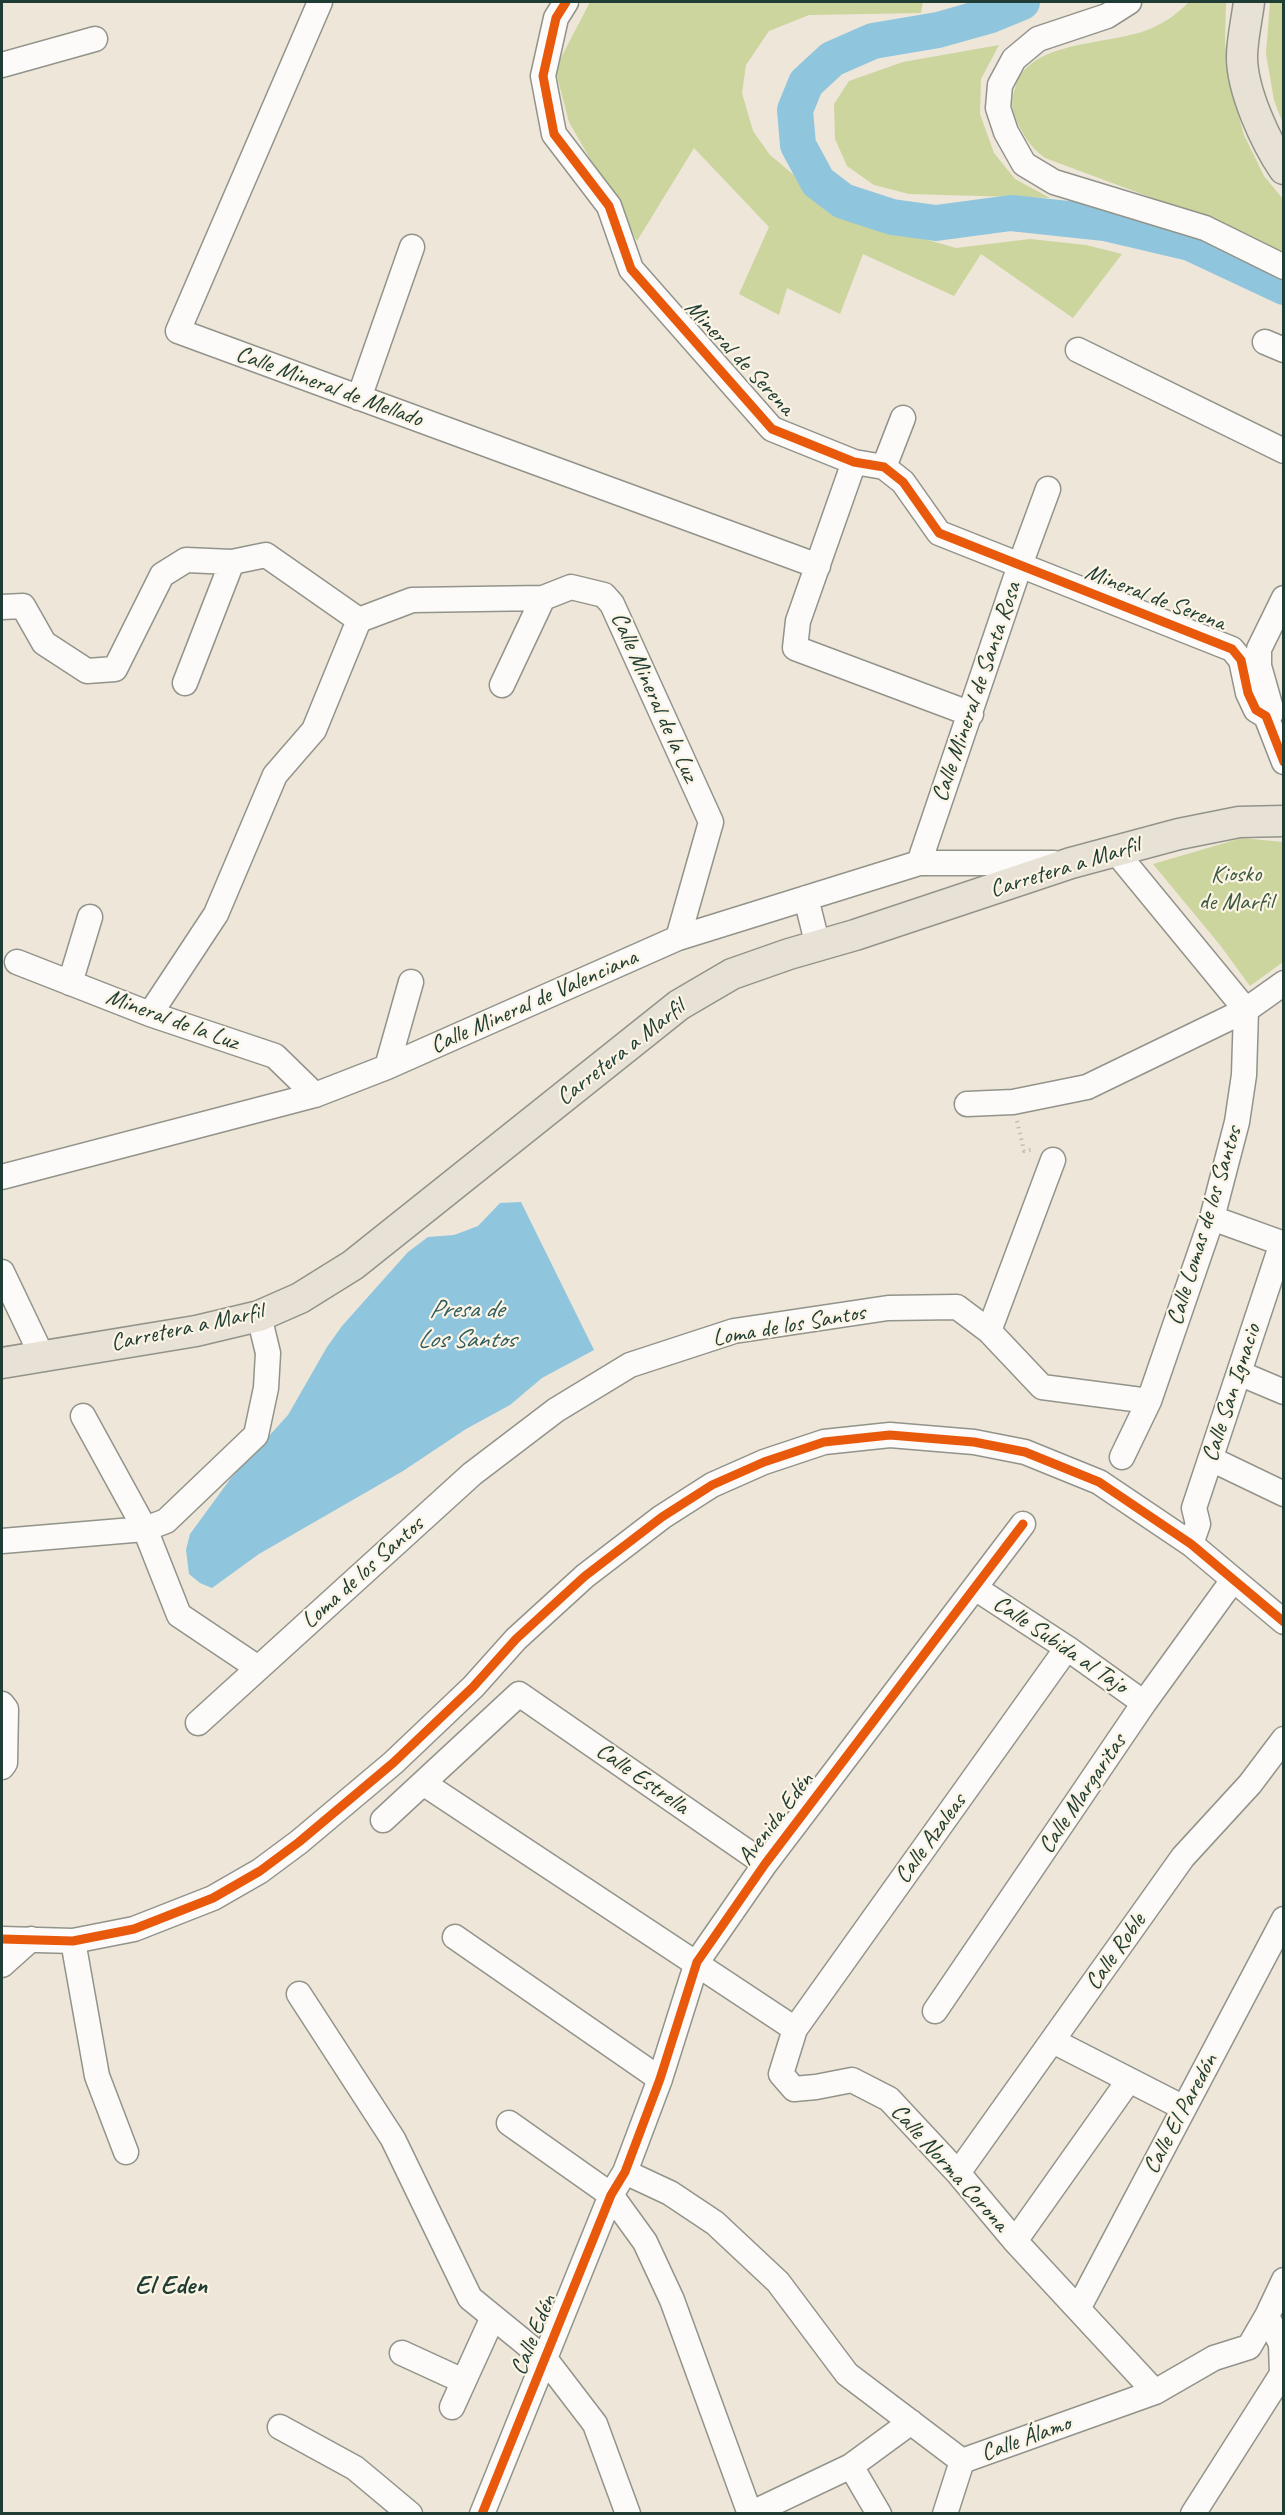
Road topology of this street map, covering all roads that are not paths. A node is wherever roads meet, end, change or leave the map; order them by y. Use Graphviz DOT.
graph roads {
  1 [pos="320,2"];
  2 [pos="566,2"];
  3 [pos="1129,2"];
  4 [pos="1249,2"];
  5 [pos="94,39"];
  6 [pos="2,65"];
  7 [pos="1284,169"];
  8 [pos="412,247"];
  9 [pos="1284,267"];
  10 [pos="1078,350"];
  11 [pos="358,398"];
  12 [pos="903,418"];
  13 [pos="1284,451"];
  14 [pos="854,462"];
  15 [pos="884,467"];
  16 [pos="1048,489"];
  17 [pos="232,562"];
  18 [pos="1020,565"];
  19 [pos="818,566"];
  20 [pos="543,598"];
  21 [pos="1284,598"];
  22 [pos="2,607"];
  23 [pos="359,620"];
  24 [pos="185,683"];
  25 [pos="502,685"];
  26 [pos="1274,711"];
  27 [pos="971,714"];
  28 [pos="1284,762"];
  29 [pos="1284,821"];
  30 [pos="1116,852"];
  31 [pos="919,863"];
  32 [pos="1071,863"];
  33 [pos="806,898"];
  34 [pos="90,917"];
  35 [pos="678,938"];
  36 [pos="818,946"];
  37 [pos="17,962"];
  38 [pos="411,982"];
  39 [pos="70,983"];
  40 [pos="1284,983"];
  41 [pos="1246,1010"];
  42 [pos="150,1014"];
  43 [pos="387,1067"];
  44 [pos="315,1095"];
  45 [pos="967,1104"];
  46 [pos="1053,1160"];
  47 [pos="2,1177"];
  48 [pos="1212,1218"];
  49 [pos="1283,1243"];
  50 [pos="2,1272"];
  51 [pos="259,1316"];
  52 [pos="989,1331"];
  53 [pos="42,1356"];
  54 [pos="2,1363"];
  55 [pos="1239,1372"];
  56 [pos="1284,1392"];
  57 [pos="1149,1401"];
  58 [pos="83,1416"];
  59 [pos="1122,1456"];
  60 [pos="1211,1459"];
  61 [pos="1284,1494"];
  62 [pos="1023,1524"];
  63 [pos="145,1529"];
  64 [pos="2,1541"];
  65 [pos="1191,1544"];
  66 [pos="1233,1580"];
  67 [pos="975,1588"];
  68 [pos="1284,1623"];
  69 [pos="1067,1648"];
  70 [pos="258,1668"];
  71 [pos="1144,1703"];
  72 [pos="2,1704"];
  73 [pos="198,1723"];
  74 [pos="1284,1739"];
  75 [pos="2,1767"];
  76 [pos="423,1783"];
  77 [pos="383,1820"];
  78 [pos="765,1864"];
  79 [pos="1284,1919"];
  80 [pos="455,1937"];
  81 [pos="2,1939"];
  82 [pos="32,1939"];
  83 [pos="73,1941"];
  84 [pos="697,1962"];
  85 [pos="2,1965"];
  86 [pos="299,1994"];
  87 [pos="935,2011"];
  88 [pos="795,2029"];
  89 [pos="1053,2041"];
  90 [pos="660,2079"];
  91 [pos="1130,2080"];
  92 [pos="1184,2108"];
  93 [pos="509,2123"];
  94 [pos="126,2152"];
  95 [pos="625,2172"];
  96 [pos="958,2173"];
  97 [pos="611,2195"];
  98 [pos="1015,2241"];
  99 [pos="1284,2280"];
  100 [pos="1078,2309"];
  101 [pos="1267,2316"];
  102 [pos="493,2317"];
  103 [pos="402,2353"];
  104 [pos="546,2360"];
  105 [pos="463,2381"];
  106 [pos="1155,2392"];
  107 [pos="452,2407"];
  108 [pos="911,2422"];
  109 [pos="280,2427"];
  110 [pos="962,2461"];
  111 [pos="851,2466"];
  112 [pos="411,2514"];
  113 [pos="482,2514"];
  114 [pos="628,2514"];
  115 [pos="750,2514"];
  116 [pos="879,2514"];
  117 [pos="945,2514"];
  118 [pos="1193,2514"];
  1 -- 11 [label="street, Calle Mineral de Mellado"];
  2 -- 14 [label="street, Mineral de Serena"];
  3 -- 9 [label="street"];
  4 -- 7 [label="main road"];
  5 -- 6 [label="street"];
  8 -- 11 [label="street"];
  10 -- 13 [label="street"];
  11 -- 19 [label="street, Calle Mineral de Mellado"];
  12 -- 15 [label="street"];
  14 -- 15 [label="street, Mineral de Serena"];
  14 -- 19 [label="street"];
  15 -- 18 [label="street, Mineral de Serena"];
  16 -- 18 [label="street, Calle Mineral de Santa Rosa"];
  17 -- 22 [label="street"];
  17 -- 23 [label="street"];
  17 -- 24 [label="street"];
  18 -- 26 [label="street, Mineral de Serena"];
  18 -- 27 [label="street, Calle Mineral de Santa Rosa"];
  19 -- 27 [label="street"];
  20 -- 23 [label="street, Calle Mineral de la Luz"];
  20 -- 25 [label="street"];
  20 -- 35 [label="street, Calle Mineral de la Luz"];
  21 -- 26 [label="street"];
  23 -- 42 [label="street"];
  26 -- 28 [label="street, Mineral de Serena"];
  27 -- 31 [label="street, Calle Mineral de Santa Rosa"];
  29 -- 30 [label="main road, Carretera a Marfil"];
  30 -- 32 [label="main road, Carretera a Marfil"];
  30 -- 41 [label="street"];
  31 -- 32 [label="street, Calle Mineral de Valenciana"];
  31 -- 33 [label="street, Calle Mineral de Valenciana"];
  32 -- 36 [label="main road, Carretera a Marfil"];
  33 -- 35 [label="street, Calle Mineral de Valenciana"];
  33 -- 36 [label="street"];
  34 -- 39 [label="street"];
  35 -- 43 [label="street, Calle Mineral de Valenciana"];
  36 -- 51 [label="main road, Carretera a Marfil"];
  37 -- 39 [label="street, Mineral de la Luz"];
  38 -- 43 [label="street"];
  39 -- 42 [label="street, Mineral de la Luz"];
  40 -- 41 [label="street"];
  41 -- 45 [label="street"];
  41 -- 48 [label="street, Calle Lomas de los Santos"];
  42 -- 44 [label="street, Mineral de la Luz"];
  43 -- 44 [label="street, Calle Mineral de Valenciana"];
  44 -- 47 [label="street, Calle Mineral de Valenciana"];
  46 -- 52 [label="street"];
  48 -- 49 [label="street"];
  48 -- 57 [label="street, Calle Lomas de los Santos"];
  49 -- 55 [label="street, Calle San Ignacio"];
  50 -- 53 [label="street"];
  51 -- 53 [label="main road, Carretera a Marfil"];
  51 -- 63 [label="street"];
  52 -- 57 [label="street, Loma de los Santos"];
  52 -- 70 [label="street, Loma de los Santos"];
  53 -- 54 [label="main road, Carretera a Marfil"];
  55 -- 56 [label="street"];
  55 -- 60 [label="street, Calle San Ignacio"];
  57 -- 59 [label="street, Calle Lomas de los Santos"];
  58 -- 63 [label="street"];
  60 -- 61 [label="street"];
  60 -- 65 [label="street, Calle San Ignacio"];
  62 -- 67 [label="street, Avenida Edén"];
  63 -- 64 [label="street"];
  63 -- 70 [label="street"];
  65 -- 66 [label="street"];
  65 -- 83 [label="street"];
  66 -- 68 [label="street"];
  66 -- 71 [label="street, Calle Margaritas"];
  67 -- 69 [label="street, Calle Subida al Tajo"];
  67 -- 78 [label="street, Avenida Edén"];
  69 -- 71 [label="street, Calle Subida al Tajo"];
  69 -- 88 [label="street, Calle Azaleas"];
  70 -- 73 [label="street, Loma de los Santos"];
  71 -- 87 [label="street, Calle Margaritas"];
  72 -- 75 [label="street"];
  74 -- 89 [label="street, Calle Roble"];
  76 -- 77 [label="street"];
  76 -- 78 [label="street, Calle Estrella"];
  76 -- 84 [label="street"];
  78 -- 84 [label="street, Avenida Edén"];
  79 -- 92 [label="street, Calle El Paredón"];
  80 -- 90 [label="street"];
  81 -- 82 [label="street"];
  82 -- 83 [label="street"];
  82 -- 85 [label="street"];
  83 -- 94 [label="street"];
  84 -- 88 [label="street"];
  84 -- 90 [label="street, Avenida Edén"];
  86 -- 102 [label="street"];
  88 -- 96 [label="street, Calle Norma Corona"];
  89 -- 91 [label="street"];
  89 -- 96 [label="street, Calle Roble"];
  90 -- 95 [label="street, Avenida Edén"];
  91 -- 92 [label="street"];
  91 -- 98 [label="street"];
  92 -- 100 [label="street, Calle El Paredón"];
  93 -- 97 [label="street"];
  95 -- 97 [label="street, Calle Edén"];
  95 -- 108 [label="street, Calle Álamo"];
  96 -- 98 [label="street, Calle Norma Corona"];
  97 -- 104 [label="street, Calle Edén"];
  97 -- 115 [label="street"];
  98 -- 100 [label="street, Calle Norma Corona"];
  99 -- 101 [label="street, Calle Álamo"];
  100 -- 106 [label="street, Calle Norma Corona"];
  101 -- 106 [label="street, Calle Álamo"];
  101 -- 118 [label="street"];
  102 -- 104 [label="street"];
  102 -- 105 [label="street"];
  103 -- 105 [label="street"];
  104 -- 113 [label="street, Calle Edén"];
  104 -- 114 [label="street"];
  105 -- 107 [label="street"];
  106 -- 110 [label="street, Calle Álamo"];
  108 -- 110 [label="street, Calle Álamo"];
  108 -- 111 [label="street"];
  109 -- 112 [label="street"];
  110 -- 117 [label="street"];
  111 -- 115 [label="street"];
  111 -- 116 [label="street"];
}
